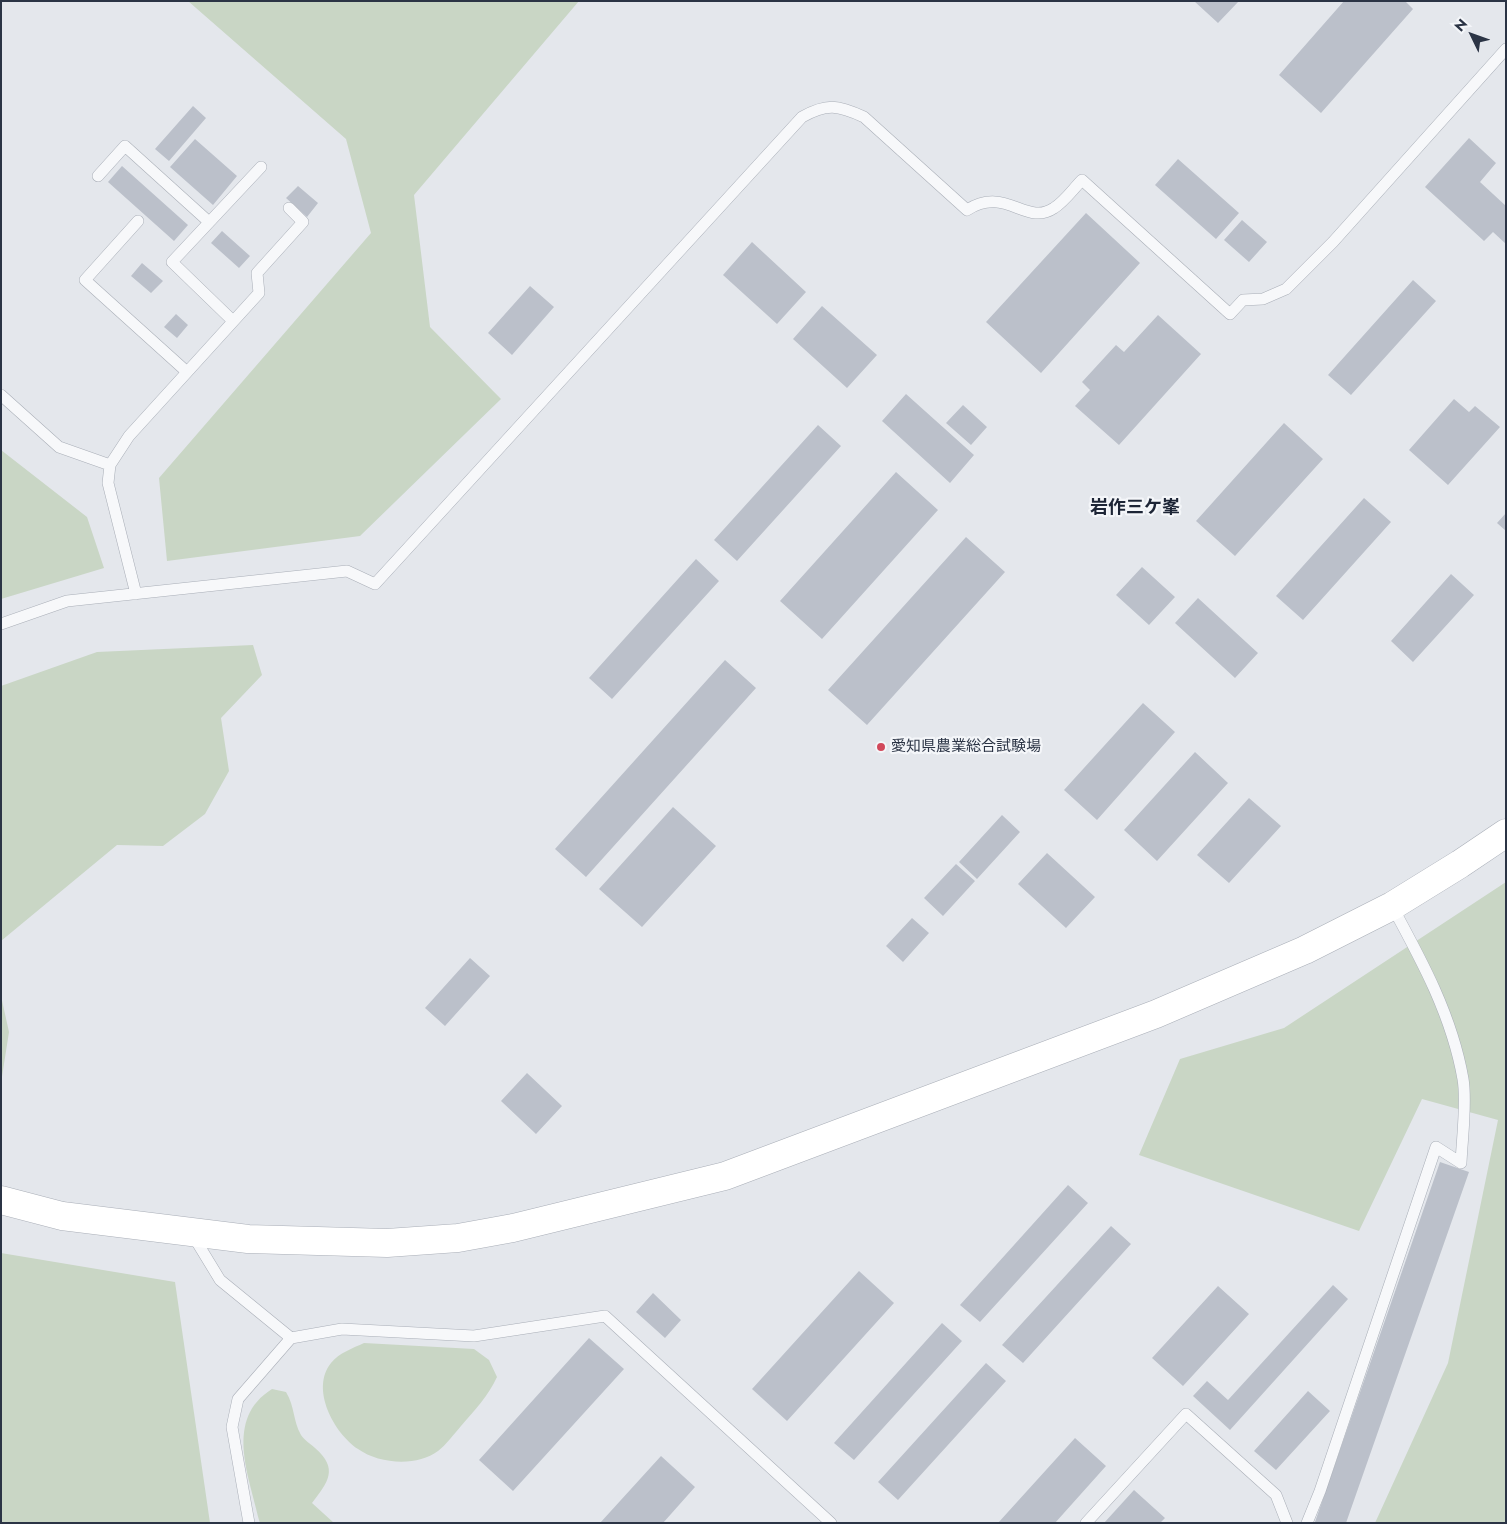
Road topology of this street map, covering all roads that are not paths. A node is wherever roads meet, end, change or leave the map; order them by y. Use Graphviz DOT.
graph roads {
  1 [pos="1506,49"];
  2 [pos="261,167"];
  3 [pos="98,176"];
  4 [pos="289,208"];
  5 [pos="138,221"];
  6 [pos="210,222"];
  7 [pos="234,321"];
  8 [pos="187,372"];
  9 [pos="1,395"];
  10 [pos="110,465"];
  11 [pos="136,594"];
  12 [pos="1,624"];
  13 [pos="1506,833"];
  14 [pos="1392,906"];
  15 [pos="1,1200"];
  16 [pos="191,1232"];
  17 [pos="291,1338"];
  18 [pos="248,1523"];
  19 [pos="831,1523"];
  20 [pos="1086,1523"];
  21 [pos="1287,1523"];
  22 [pos="1307,1523"];
  1 -- 11 [label="lane"];
  2 -- 6 [label="lane"];
  3 -- 6 [label="lane"];
  4 -- 7 [label="lane"];
  5 -- 8 [label="lane"];
  6 -- 7 [label="lane"];
  7 -- 8 [label="lane"];
  8 -- 10 [label="lane"];
  9 -- 10 [label="lane"];
  10 -- 11 [label="lane"];
  11 -- 12 [label="lane"];
  13 -- 14 [label="street"];
  14 -- 16 [label="street"];
  14 -- 22 [label="lane"];
  15 -- 16 [label="street"];
  16 -- 17 [label="lane"];
  17 -- 18 [label="lane"];
  17 -- 19 [label="lane"];
  20 -- 21 [label="lane"];
}
